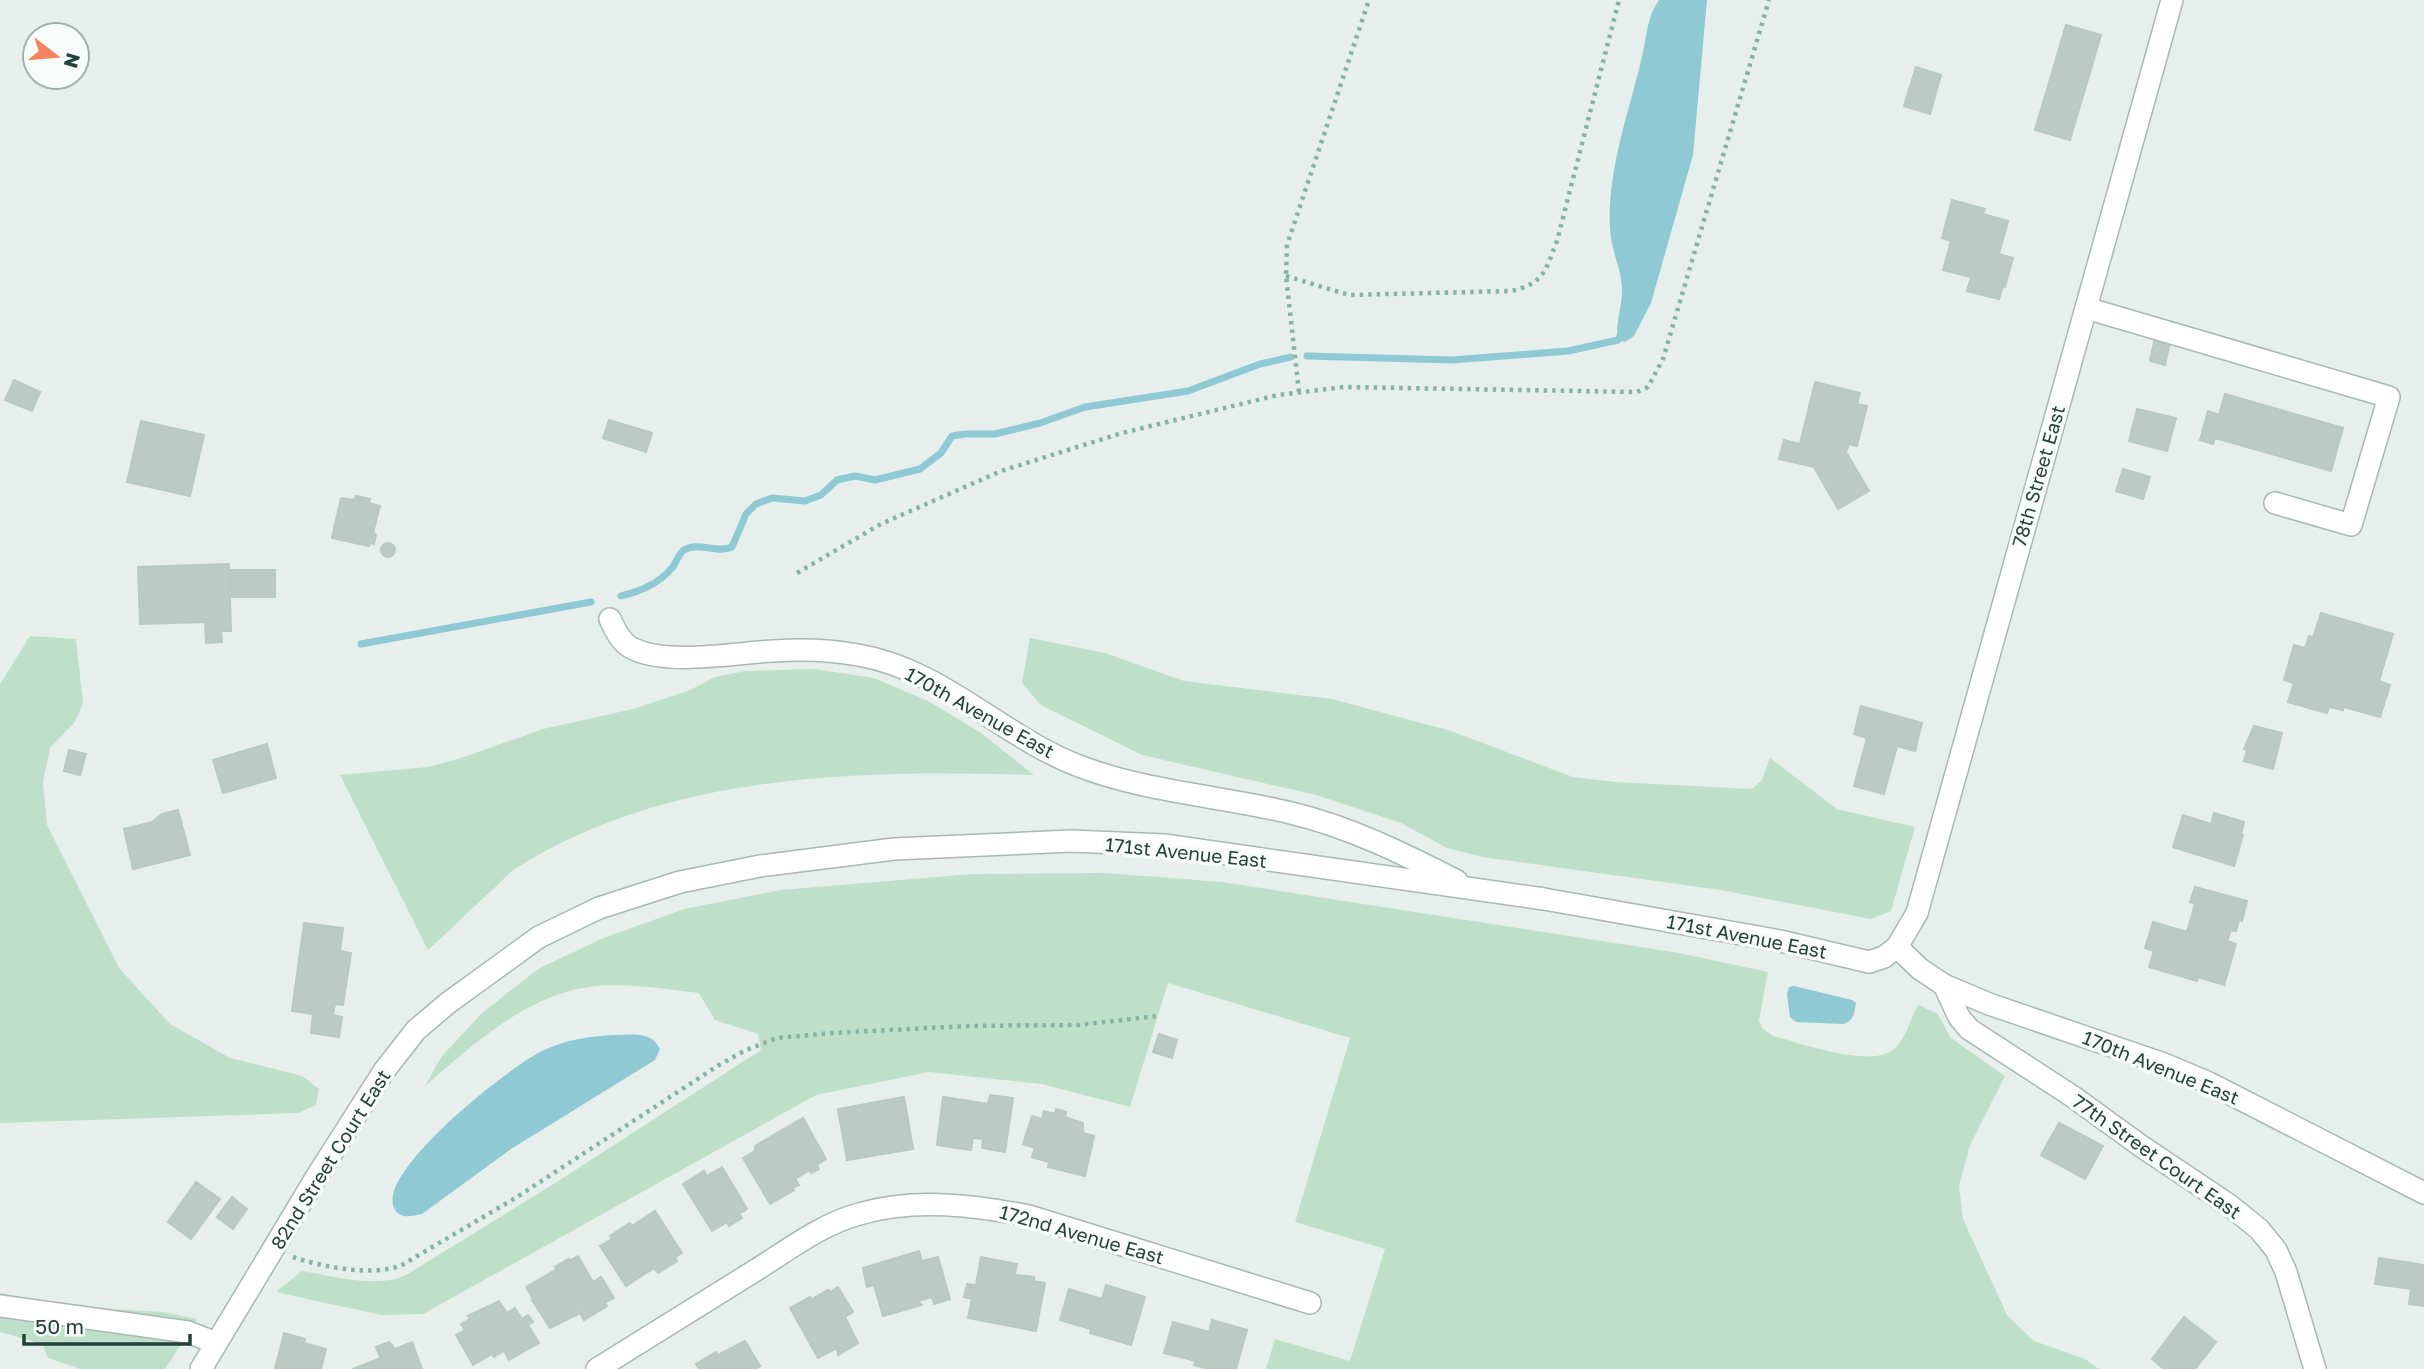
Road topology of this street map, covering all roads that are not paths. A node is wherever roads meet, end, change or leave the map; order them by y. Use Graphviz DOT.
graph roads {
  1 [pos="2172,0"];
  2 [pos="2086,308"];
  3 [pos="2275,503"];
  4 [pos="610,619"];
  5 [pos="1472,889"];
  6 [pos="1896,947"];
  7 [pos="488,973"];
  8 [pos="1944,985"];
  9 [pos="2424,1193"];
  10 [pos="1310,1303"];
  11 [pos="0,1306"];
  12 [pos="216,1343"];
  13 [pos="201,1369"];
  14 [pos="597,1369"];
  15 [pos="2315,1369"];
  1 -- 2 [label="street, 78th Street East"];
  2 -- 3 [label="street"];
  2 -- 6 [label="street, 78th Street East"];
  4 -- 5 [label="street, 170th Avenue East"];
  5 -- 6 [label="street, 171st Avenue East"];
  5 -- 7 [label="street, 171st Avenue East"];
  6 -- 8 [label="street, 170th Avenue East"];
  7 -- 12 [label="street, 82nd Street Court East"];
  8 -- 9 [label="street, 170th Avenue East"];
  8 -- 15 [label="street, 77th Street Court East"];
  10 -- 14 [label="street, 172nd Avenue East"];
  11 -- 12 [label="street"];
  12 -- 13 [label="street, 82nd Street Court East"];
}
